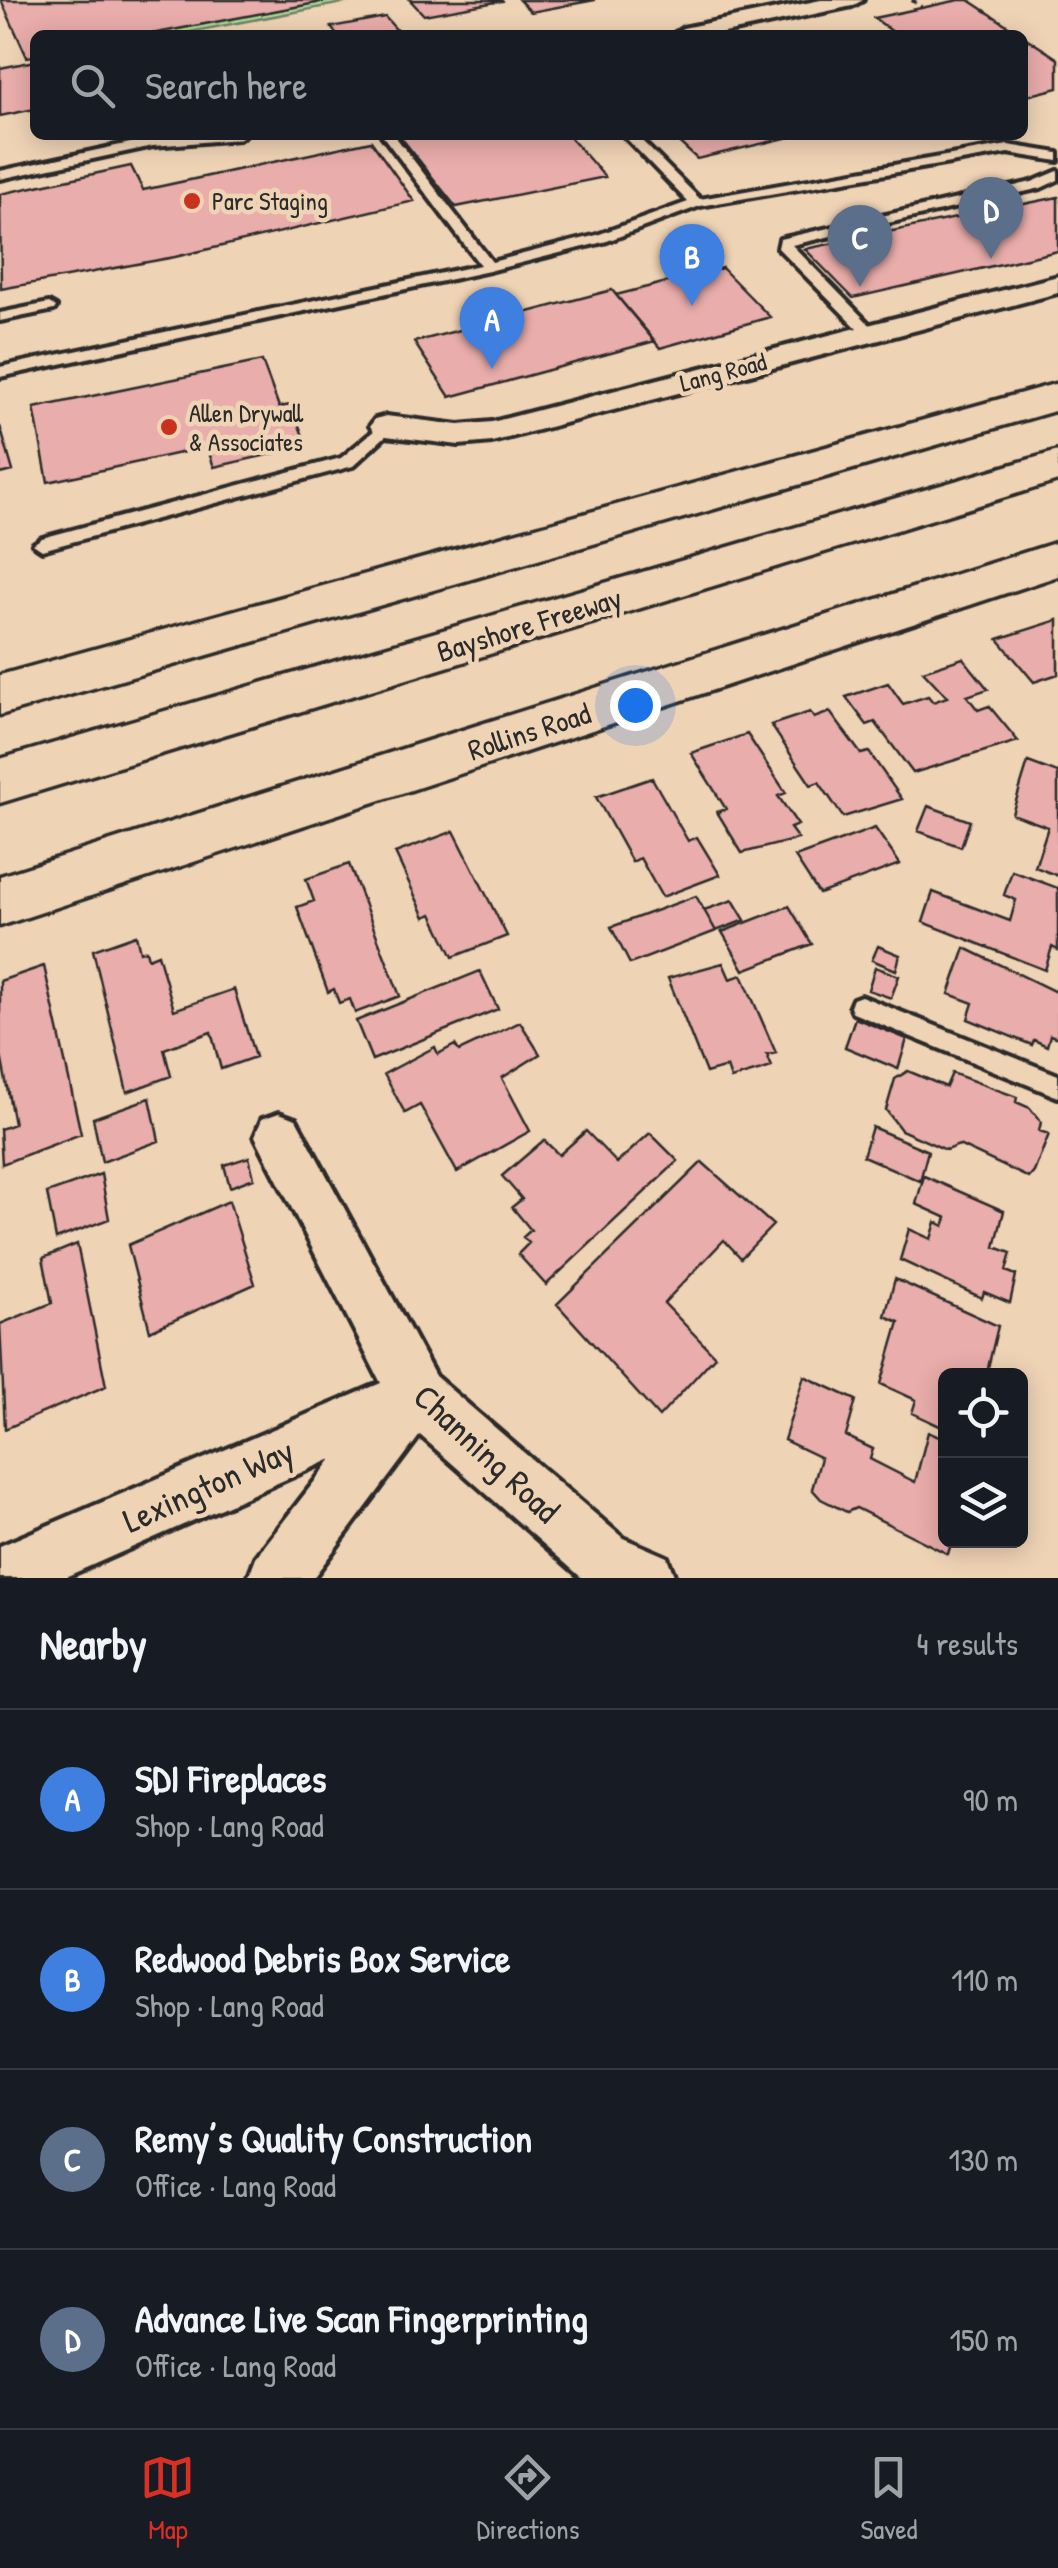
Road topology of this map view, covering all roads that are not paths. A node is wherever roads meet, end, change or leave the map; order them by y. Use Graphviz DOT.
graph roads {
  1 [pos="852,0"];
  2 [pos="713,30"];
  3 [pos="178,140"];
  4 [pos="392,140"];
  5 [pos="633,140"];
  6 [pos="1058,157"];
  7 [pos="0,175"];
  8 [pos="1058,175"];
  9 [pos="697,204"];
  10 [pos="489,266"];
  11 [pos="1058,284"];
  12 [pos="49,307"];
  13 [pos="0,317"];
  14 [pos="870,333"];
  15 [pos="0,372"];
  16 [pos="1058,386"];
  17 [pos="1058,396"];
  18 [pos="975,419"];
  19 [pos="386,426"];
  20 [pos="1058,466"];
  21 [pos="42,544"];
  22 [pos="1058,559"];
  23 [pos="0,695"];
  24 [pos="0,781"];
  25 [pos="0,900"];
  26 [pos="861,1006"];
  27 [pos="1058,1086"];
  28 [pos="279,1136"];
  29 [pos="416,1395"];
  30 [pos="0,1576"];
  31 [pos="277,1578"];
  32 [pos="646,1578"];
  1 -- 2 [label="street"];
  3 -- 7 [label="lane"];
  4 -- 10 [label="lane"];
  5 -- 9 [label="lane"];
  6 -- 9 [label="lane"];
  8 -- 14 [label="lane"];
  9 -- 10 [label="lane"];
  10 -- 15 [label="lane"];
  11 -- 14 [label="street, Lang Road"];
  12 -- 13 [label="lane"];
  14 -- 19 [label="street, Lang Road"];
  16 -- 18 [label="main road"];
  17 -- 18 [label="main road"];
  18 -- 23 [label="main road"];
  19 -- 21 [label="lane"];
  20 -- 24 [label="main road, Bayshore Freeway"];
  22 -- 25 [label="main road, Rollins Road"];
  26 -- 27 [label="lane"];
  28 -- 29 [label="street, Channing Road"];
  29 -- 30 [label="street, Lexington Way"];
  29 -- 31 [label="street"];
  29 -- 32 [label="street, Channing Road"];
}
